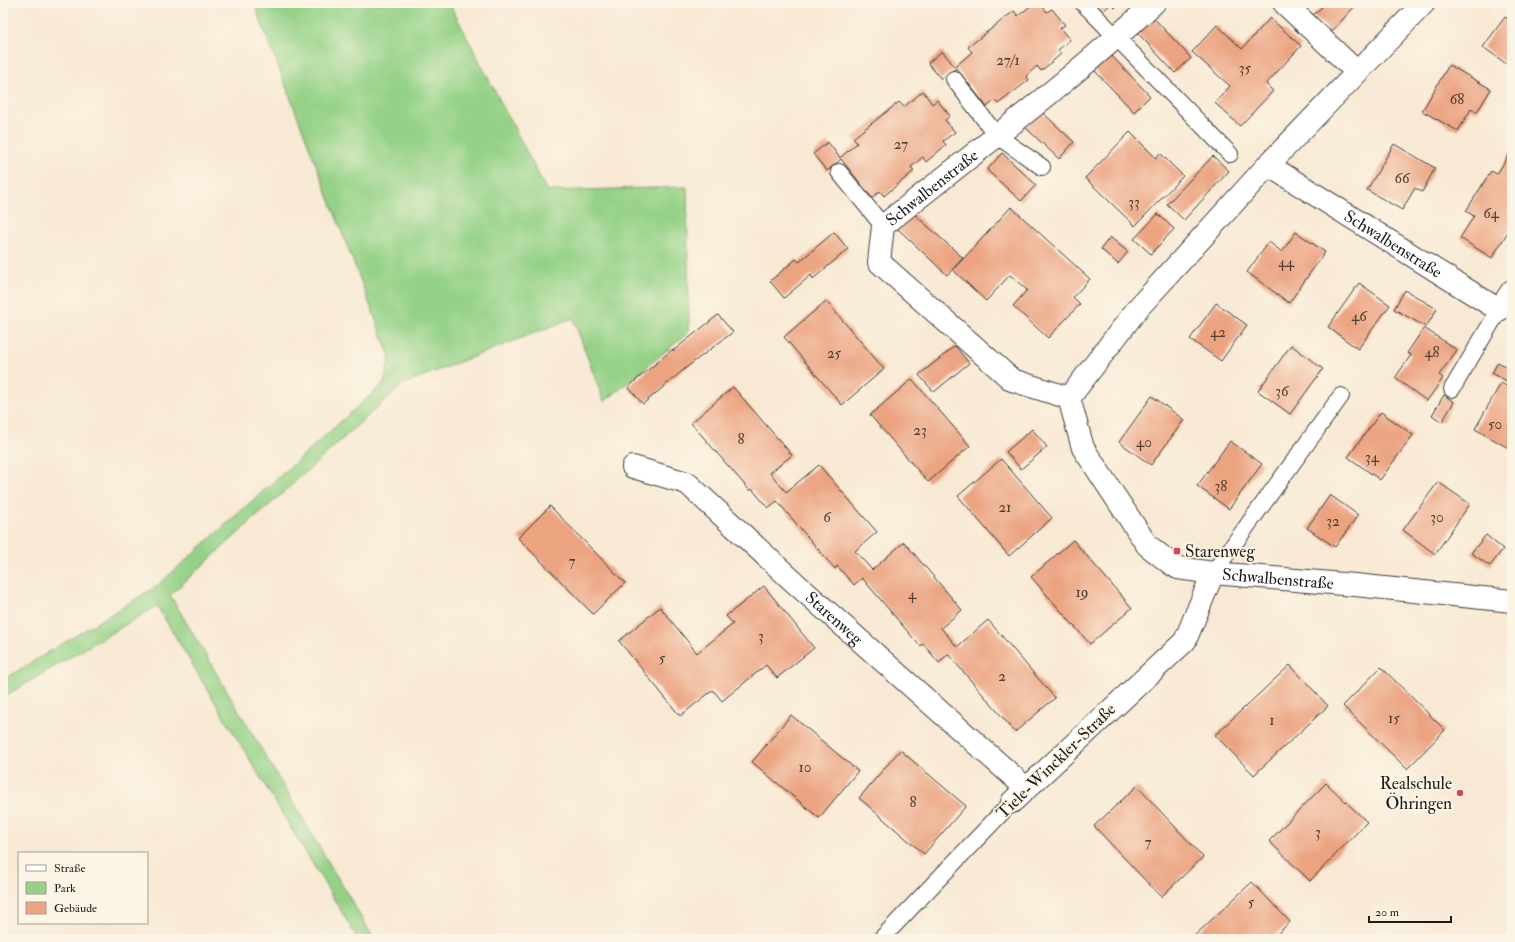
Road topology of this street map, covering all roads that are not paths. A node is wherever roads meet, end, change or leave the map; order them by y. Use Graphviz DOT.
graph roads {
  1 [pos="1083,3"];
  2 [pos="1154,3"];
  3 [pos="1284,3"];
  4 [pos="1424,3"];
  5 [pos="1117,38"];
  6 [pos="1357,72"];
  7 [pos="954,79"];
  8 [pos="997,136"];
  9 [pos="1230,154"];
  10 [pos="1268,165"];
  11 [pos="1042,167"];
  12 [pos="839,172"];
  13 [pos="883,226"];
  14 [pos="1512,291"];
  15 [pos="1499,310"];
  16 [pos="1452,389"];
  17 [pos="1341,396"];
  18 [pos="1069,398"];
  19 [pos="633,467"];
  20 [pos="1213,573"];
  21 [pos="1512,601"];
  22 [pos="1019,795"];
  23 [pos="880,939"];
  1 -- 5 [label="lane"];
  2 -- 5 [label="street, Schwalbenstraße"];
  3 -- 6 [label="street"];
  4 -- 6 [label="street"];
  5 -- 8 [label="street, Schwalbenstraße"];
  5 -- 9 [label="lane"];
  6 -- 10 [label="street"];
  7 -- 8 [label="lane"];
  8 -- 11 [label="lane"];
  8 -- 13 [label="street, Schwalbenstraße"];
  10 -- 15 [label="street, Schwalbenstraße"];
  10 -- 18 [label="street"];
  12 -- 13 [label="lane"];
  13 -- 18 [label="street, Schwalbenstraße"];
  14 -- 15 [label="street"];
  15 -- 16 [label="lane"];
  17 -- 20 [label="lane"];
  18 -- 20 [label="street, Schwalbenstraße"];
  19 -- 22 [label="street, Starenweg"];
  20 -- 21 [label="street, Schwalbenstraße"];
  20 -- 22 [label="street, Tiele-Winckler-Straße"];
  22 -- 23 [label="lane, Tiele-Winckler-Straße"];
}
